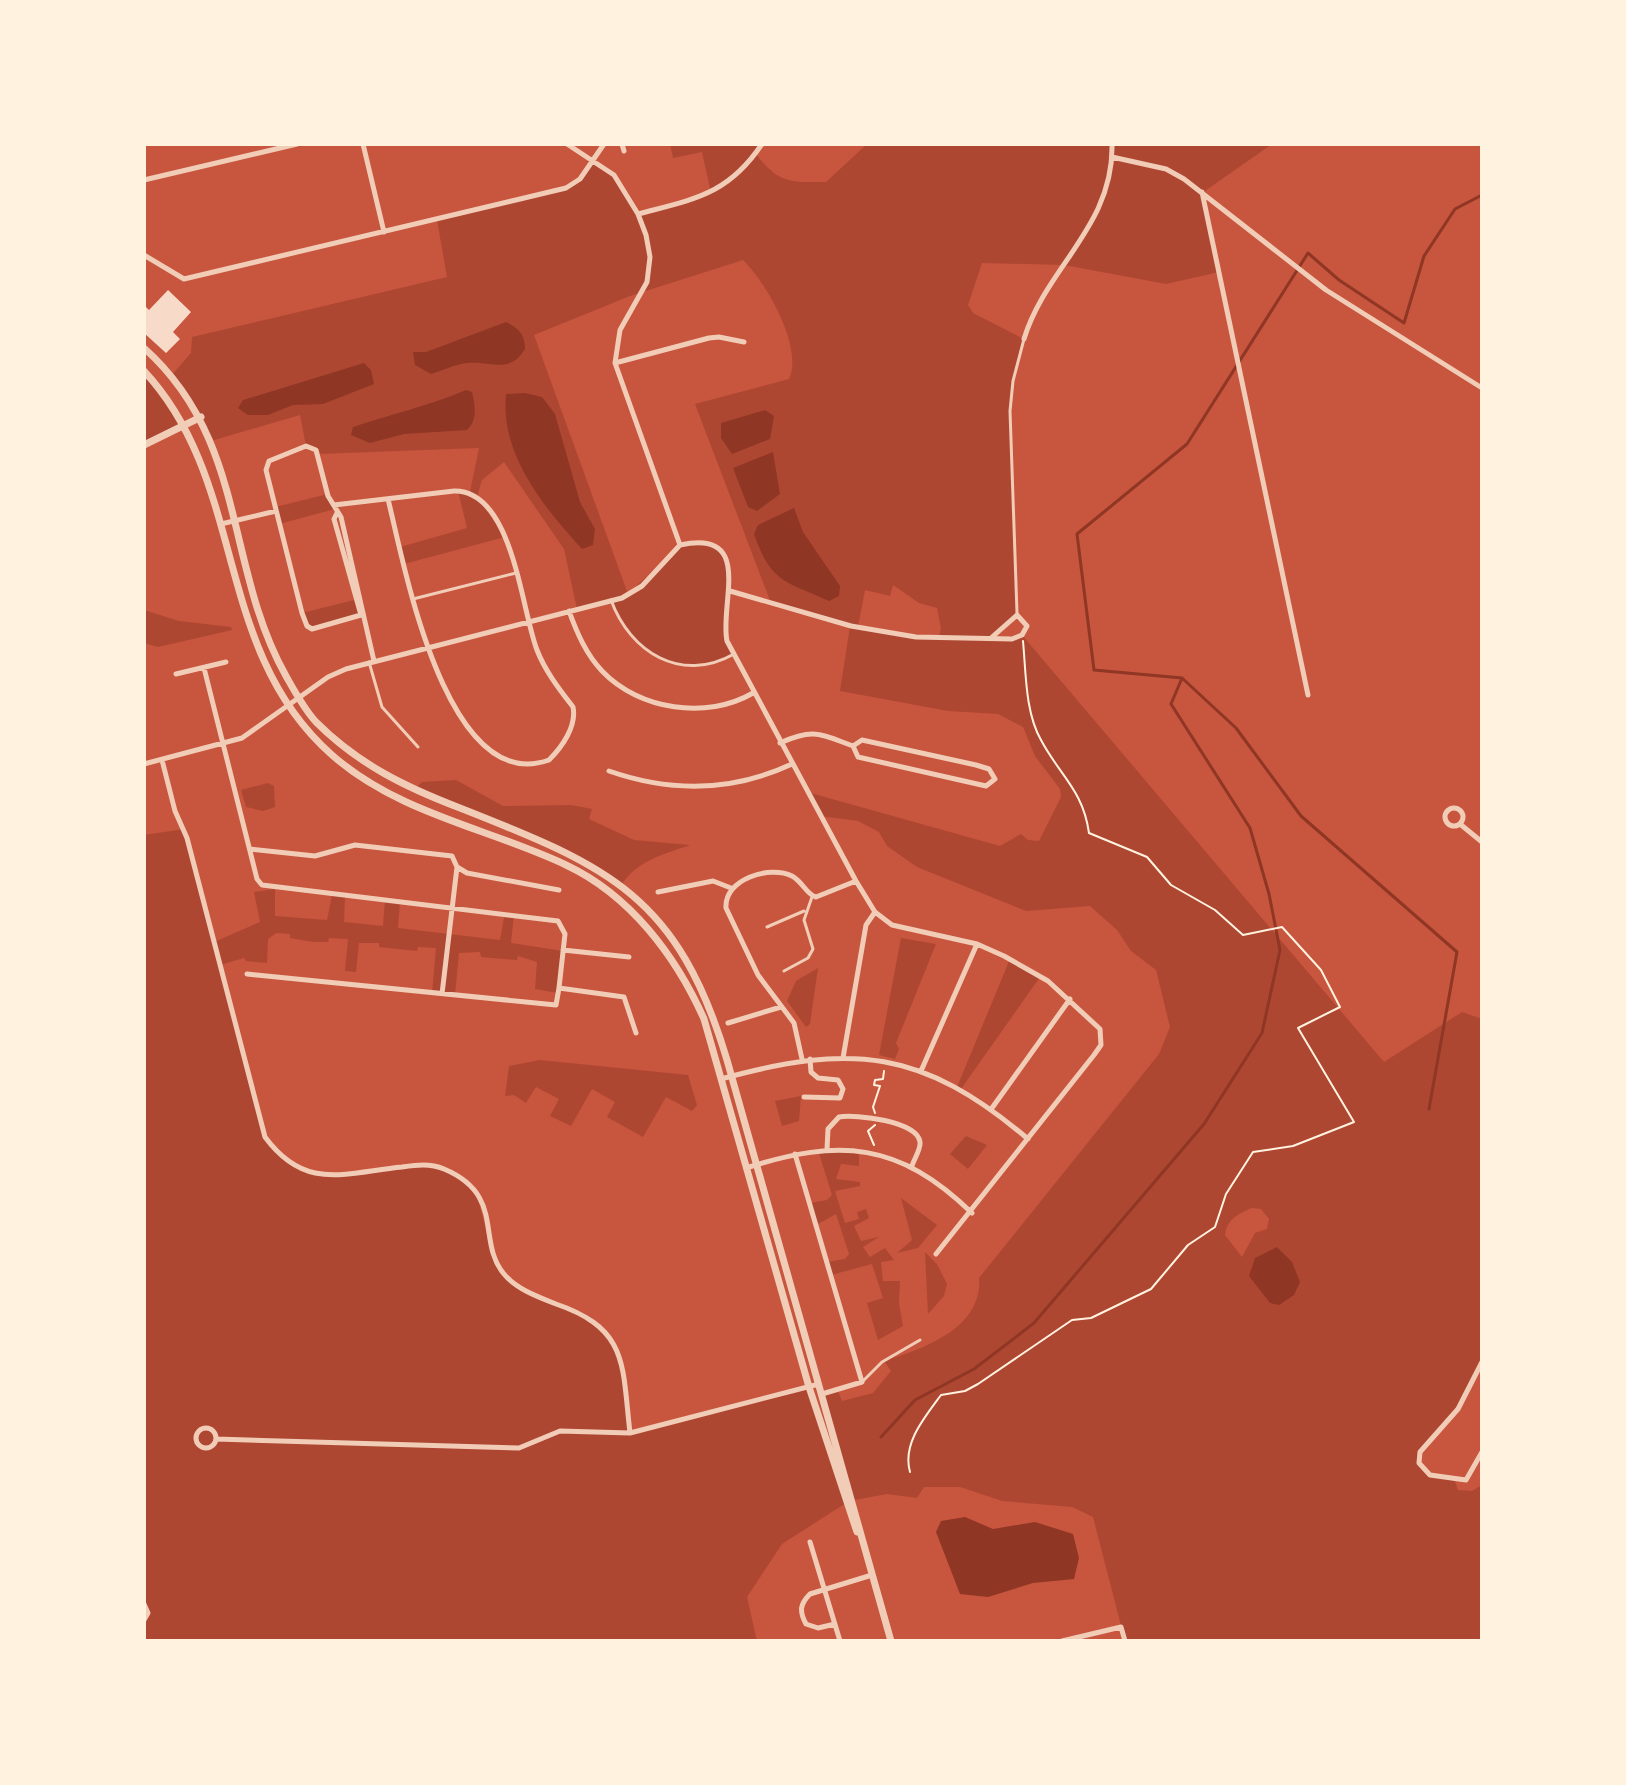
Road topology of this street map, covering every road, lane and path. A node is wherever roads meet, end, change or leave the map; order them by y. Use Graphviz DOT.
graph roads {
  1 [pos="297,144"];
  2 [pos="363,144"];
  3 [pos="567,144"];
  4 [pos="604,144"];
  5 [pos="762,144"];
  6 [pos="1112,144"];
  7 [pos="1112,157"];
  8 [pos="592,159"];
  9 [pos="144,180"];
  10 [pos="1202,192"];
  11 [pos="638,214"];
  12 [pos="384,233"];
  13 [pos="144,255"];
  14 [pos="1024,339"];
  15 [pos="744,342"];
  16 [pos="144,348"];
  17 [pos="615,363"];
  18 [pos="144,371"];
  19 [pos="1482,388"];
  20 [pos="201,417"];
  21 [pos="186,427"];
  22 [pos="144,445"];
  23 [pos="388,499"];
  24 [pos="334,505"];
  25 [pos="276,511"];
  26 [pos="235,520"];
  27 [pos="221,524"];
  28 [pos="680,545"];
  29 [pos="516,573"];
  30 [pos="730,591"];
  31 [pos="413,599"];
  32 [pos="611,600"];
  33 [pos="569,611"];
  34 [pos="361,615"];
  35 [pos="1017,615"];
  36 [pos="528,622"];
  37 [pos="1022,635"];
  38 [pos="991,638"];
  39 [pos="427,648"];
  40 [pos="734,654"];
  41 [pos="226,662"];
  42 [pos="372,662"];
  43 [pos="204,668"];
  44 [pos="176,674"];
  45 [pos="753,693"];
  46 [pos="1308,695"];
  47 [pos="299,699"];
  48 [pos="289,706"];
  49 [pos="780,743"];
  50 [pos="223,745"];
  51 [pos="853,746"];
  52 [pos="418,747"];
  53 [pos="162,760"];
  54 [pos="144,764"];
  55 [pos="792,764"];
  56 [pos="609,771"];
  57 [pos="1460,824"];
  58 [pos="1482,842"];
  59 [pos="250,849"];
  60 [pos="457,867"];
  61 [pos="856,881"];
  62 [pos="731,888"];
  63 [pos="559,890"];
  64 [pos="658,892"];
  65 [pos="812,897"];
  66 [pos="453,905"];
  67 [pos="804,911"];
  68 [pos="875,912"];
  69 [pos="767,927"];
  70 [pos="977,944"];
  71 [pos="563,950"];
  72 [pos="629,957"];
  73 [pos="784,971"];
  74 [pos="247,974"];
  75 [pos="559,988"];
  76 [pos="442,994"];
  77 [pos="1070,999"];
  78 [pos="781,1007"];
  79 [pos="728,1023"];
  80 [pos="636,1033"];
  81 [pos="802,1059"];
  82 [pos="810,1059"];
  83 [pos="843,1059"];
  84 [pos="884,1071"];
  85 [pos="921,1071"];
  86 [pos="731,1077"];
  87 [pos="721,1079"];
  88 [pos="804,1097"];
  89 [pos="992,1108"];
  90 [pos="877,1119"];
  91 [pos="1028,1139"];
  92 [pos="874,1145"];
  93 [pos="827,1149"];
  94 [pos="795,1154"];
  95 [pos="755,1165"];
  96 [pos="912,1166"];
  97 [pos="746,1168"];
  98 [pos="972,1213"];
  99 [pos="936,1254"];
  100 [pos="920,1340"];
  101 [pos="1482,1362"];
  102 [pos="862,1382"];
  103 [pos="819,1384"];
  104 [pos="809,1387"];
  105 [pos="822,1394"];
  106 [pos="630,1433"];
  107 [pos="216,1439"];
  108 [pos="1482,1452"];
  109 [pos="910,1472"];
  110 [pos="810,1542"];
  111 [pos="868,1561"];
  112 [pos="872,1575"];
  113 [pos="825,1589"];
  114 [pos="144,1604"];
  115 [pos="144,1620"];
  116 [pos="835,1624"];
  117 [pos="840,1641"];
  118 [pos="891,1641"];
  119 [pos="1062,1641"];
  120 [pos="1125,1641"];
  1 -- 9 [label="street"];
  2 -- 12 [label="street"];
  3 -- 8 [label="street"];
  4 -- 8 [label="street"];
  5 -- 11 [label="street"];
  6 -- 7 [label="street"];
  7 -- 10 [label="street"];
  7 -- 14 [label="street"];
  8 -- 11 [label="street"];
  8 -- 12 [label="street"];
  10 -- 19 [label="street"];
  10 -- 46 [label="street"];
  11 -- 17 [label="street"];
  12 -- 13 [label="street"];
  14 -- 35 [label="lane"];
  15 -- 17 [label="street"];
  16 -- 20 [label="street"];
  17 -- 28 [label="street"];
  18 -- 21 [label="street"];
  20 -- 21 [label="street"];
  20 -- 26 [label="street"];
  21 -- 22 [label="street"];
  21 -- 27 [label="street"];
  23 -- 24 [label="street"];
  23 -- 29 [label="street"];
  23 -- 31 [label="street"];
  24 -- 25 [label="street"];
  24 -- 34 [label="street"];
  25 -- 26 [label="street"];
  25 -- 34 [label="street"];
  26 -- 27 [label="street"];
  26 -- 47 [label="street"];
  27 -- 48 [label="street"];
  28 -- 30 [label="street"];
  28 -- 32 [label="street"];
  29 -- 31 [label="lane"];
  29 -- 36 [label="street"];
  30 -- 38 [label="street"];
  30 -- 40 [label="street"];
  31 -- 39 [label="street"];
  32 -- 33 [label="street"];
  32 -- 40 [label="lane"];
  33 -- 36 [label="street"];
  33 -- 45 [label="street"];
  34 -- 42 [label="street"];
  35 -- 37 [label="street"];
  35 -- 38 [label="street"];
  36 -- 39 [label="street"];
  36 -- 39 [label="street"];
  37 -- 38 [label="street"];
  37 -- 109 [label="path"];
  39 -- 42 [label="street"];
  40 -- 45 [label="street"];
  41 -- 43 [label="street"];
  42 -- 47 [label="street"];
  42 -- 52 [label="lane"];
  43 -- 44 [label="street"];
  43 -- 50 [label="street"];
  45 -- 49 [label="street"];
  47 -- 48 [label="street"];
  47 -- 86 [label="street"];
  48 -- 50 [label="street"];
  48 -- 87 [label="street"];
  49 -- 51 [label="street"];
  49 -- 55 [label="street"];
  50 -- 53 [label="street"];
  50 -- 59 [label="street"];
  51 -- 51 [label="street"];
  53 -- 54 [label="street"];
  53 -- 106 [label="street"];
  55 -- 56 [label="street"];
  55 -- 61 [label="street"];
  57 -- 58 [label="street"];
  59 -- 60 [label="street"];
  59 -- 66 [label="street"];
  60 -- 63 [label="street"];
  60 -- 66 [label="street"];
  61 -- 65 [label="street"];
  61 -- 68 [label="street"];
  62 -- 64 [label="street"];
  62 -- 65 [label="street"];
  62 -- 78 [label="street"];
  65 -- 67 [label="lane"];
  66 -- 71 [label="street"];
  66 -- 76 [label="street"];
  67 -- 69 [label="lane"];
  67 -- 73 [label="lane"];
  68 -- 70 [label="street"];
  68 -- 83 [label="street"];
  70 -- 77 [label="street"];
  70 -- 85 [label="street"];
  71 -- 72 [label="street"];
  71 -- 75 [label="street"];
  74 -- 76 [label="street"];
  75 -- 76 [label="street"];
  75 -- 80 [label="street"];
  77 -- 89 [label="street"];
  77 -- 91 [label="street"];
  78 -- 79 [label="street"];
  78 -- 81 [label="street"];
  81 -- 82 [label="street"];
  81 -- 86 [label="street"];
  82 -- 83 [label="street"];
  82 -- 88 [label="street"];
  83 -- 85 [label="street"];
  84 -- 90 [label="path"];
  85 -- 89 [label="street"];
  86 -- 87 [label="street"];
  86 -- 95 [label="street"];
  87 -- 97 [label="street"];
  89 -- 91 [label="street"];
  90 -- 92 [label="path"];
  90 -- 93 [label="street"];
  90 -- 96 [label="street"];
  91 -- 98 [label="street"];
  93 -- 94 [label="street"];
  93 -- 96 [label="street"];
  94 -- 95 [label="street"];
  94 -- 102 [label="street"];
  95 -- 97 [label="street"];
  95 -- 103 [label="street"];
  96 -- 98 [label="street"];
  97 -- 104 [label="street"];
  98 -- 99 [label="street"];
  100 -- 102 [label="lane"];
  101 -- 108 [label="street"];
  102 -- 105 [label="street"];
  103 -- 104 [label="street"];
  103 -- 105 [label="street"];
  104 -- 106 [label="street"];
  104 -- 111 [label="street"];
  105 -- 111 [label="street"];
  106 -- 107 [label="street"];
  110 -- 113 [label="street"];
  111 -- 112 [label="street"];
  112 -- 113 [label="street"];
  112 -- 118 [label="street"];
  113 -- 116 [label="street"];
  113 -- 116 [label="street"];
  114 -- 115 [label="street"];
  116 -- 117 [label="street"];
  119 -- 120 [label="street"];
}
